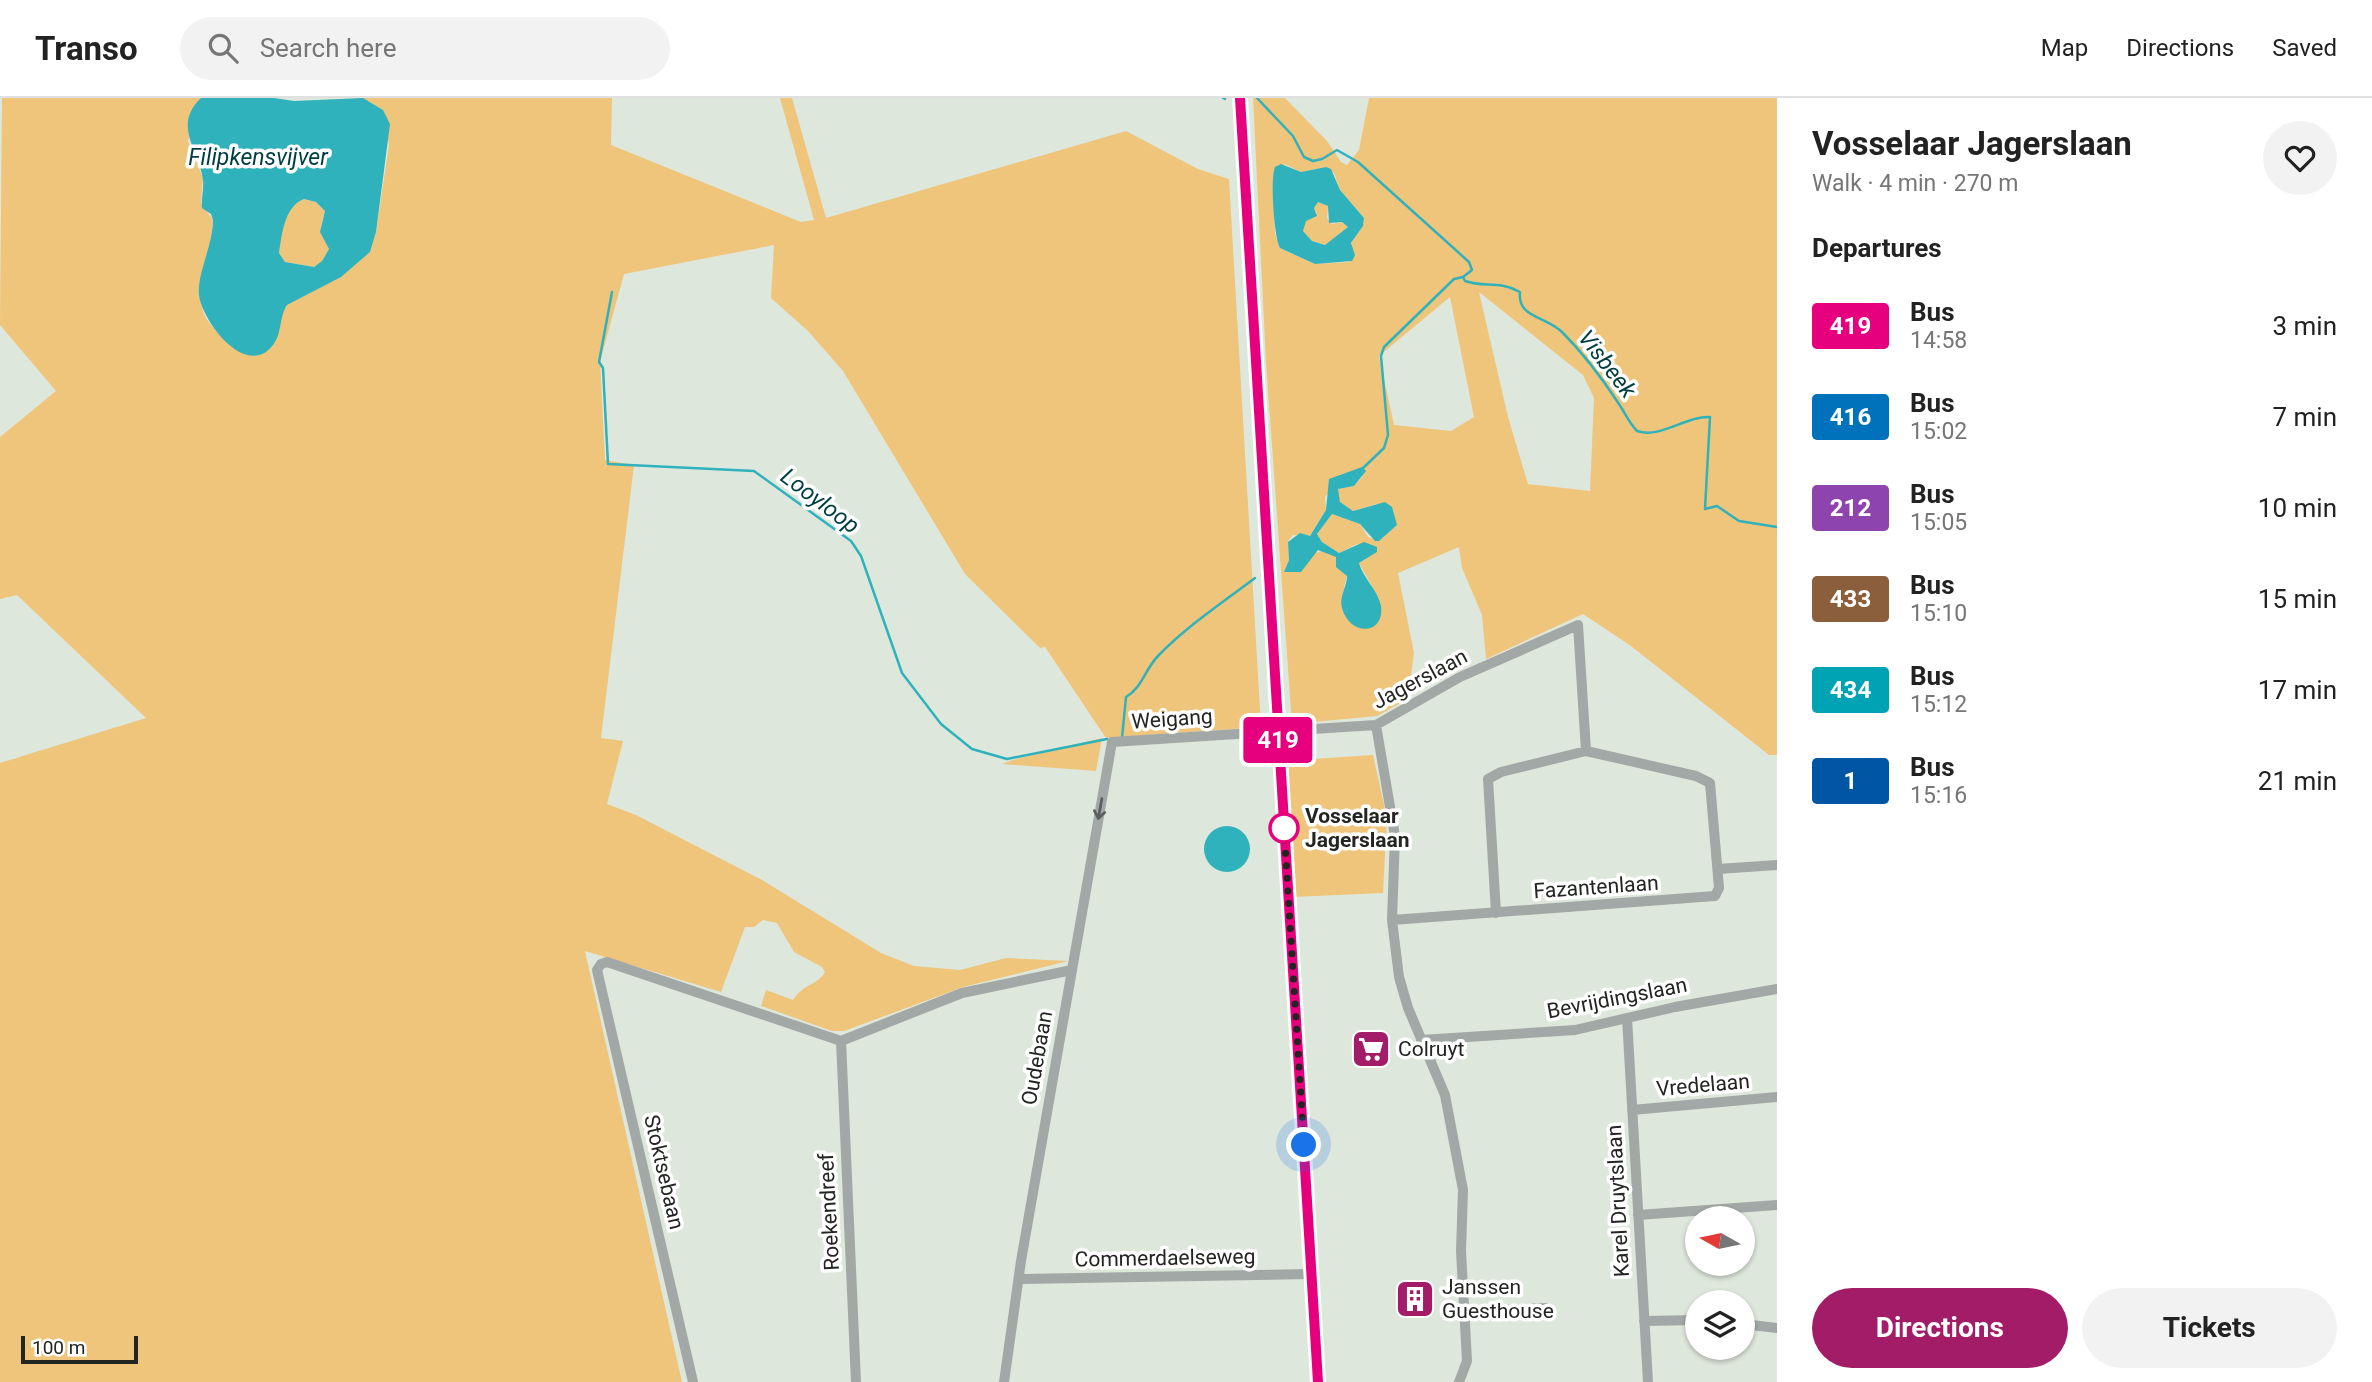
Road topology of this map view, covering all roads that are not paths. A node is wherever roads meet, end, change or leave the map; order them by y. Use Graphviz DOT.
graph roads {
  1 [pos="1240,98"];
  2 [pos="1376,725"];
  3 [pos="1277,731"];
  4 [pos="1112,742"];
  5 [pos="1586,751"];
  6 [pos="1777,865"];
  7 [pos="1718,869"];
  8 [pos="1496,913"];
  9 [pos="1392,920"];
  10 [pos="1072,970"];
  11 [pos="1777,989"];
  12 [pos="1627,1018"];
  13 [pos="1421,1040"];
  14 [pos="841,1041"];
  15 [pos="1777,1097"];
  16 [pos="1632,1110"];
  17 [pos="1777,1205"];
  18 [pos="1638,1215"];
  19 [pos="1311,1274"];
  20 [pos="1021,1279"];
  21 [pos="1546,1308"];
  22 [pos="1465,1312"];
  23 [pos="1685,1320"];
  24 [pos="1644,1321"];
  25 [pos="1755,1325"];
  26 [pos="1777,1328"];
  27 [pos="693,1382"];
  28 [pos="856,1382"];
  29 [pos="1004,1382"];
  30 [pos="1318,1382"];
  31 [pos="1459,1382"];
  32 [pos="1648,1382"];
  1 -- 3 [label="main road"];
  2 -- 3 [label="street, Jagerslaan"];
  2 -- 5 [label="street, Jagerslaan"];
  2 -- 9 [label="street"];
  3 -- 4 [label="street, Weigang"];
  3 -- 19 [label="main road"];
  4 -- 10 [label="street, Oudebaan, one-way"];
  5 -- 7 [label="street"];
  5 -- 8 [label="street"];
  6 -- 7 [label="street"];
  7 -- 8 [label="street, Fazantenlaan"];
  8 -- 9 [label="street, Fazantenlaan"];
  9 -- 13 [label="street"];
  10 -- 14 [label="street"];
  10 -- 20 [label="street, Oudebaan"];
  11 -- 12 [label="street, Bevrijdingslaan"];
  12 -- 13 [label="street, Bevrijdingslaan"];
  12 -- 16 [label="street, Karel Druytslaan"];
  13 -- 22 [label="street"];
  14 -- 27 [label="street, Stoktsebaan"];
  14 -- 28 [label="street, Roekendreef"];
  15 -- 16 [label="street, Vredelaan"];
  16 -- 18 [label="street, Karel Druytslaan"];
  17 -- 18 [label="street"];
  18 -- 24 [label="street, Karel Druytslaan"];
  19 -- 20 [label="street, Commerdaelseweg"];
  19 -- 30 [label="main road"];
  20 -- 29 [label="street, Oudebaan"];
  21 -- 22 [label="street"];
  22 -- 31 [label="street"];
  23 -- 24 [label="street"];
  24 -- 32 [label="street, Karel Druytslaan"];
  25 -- 26 [label="street"];
}
